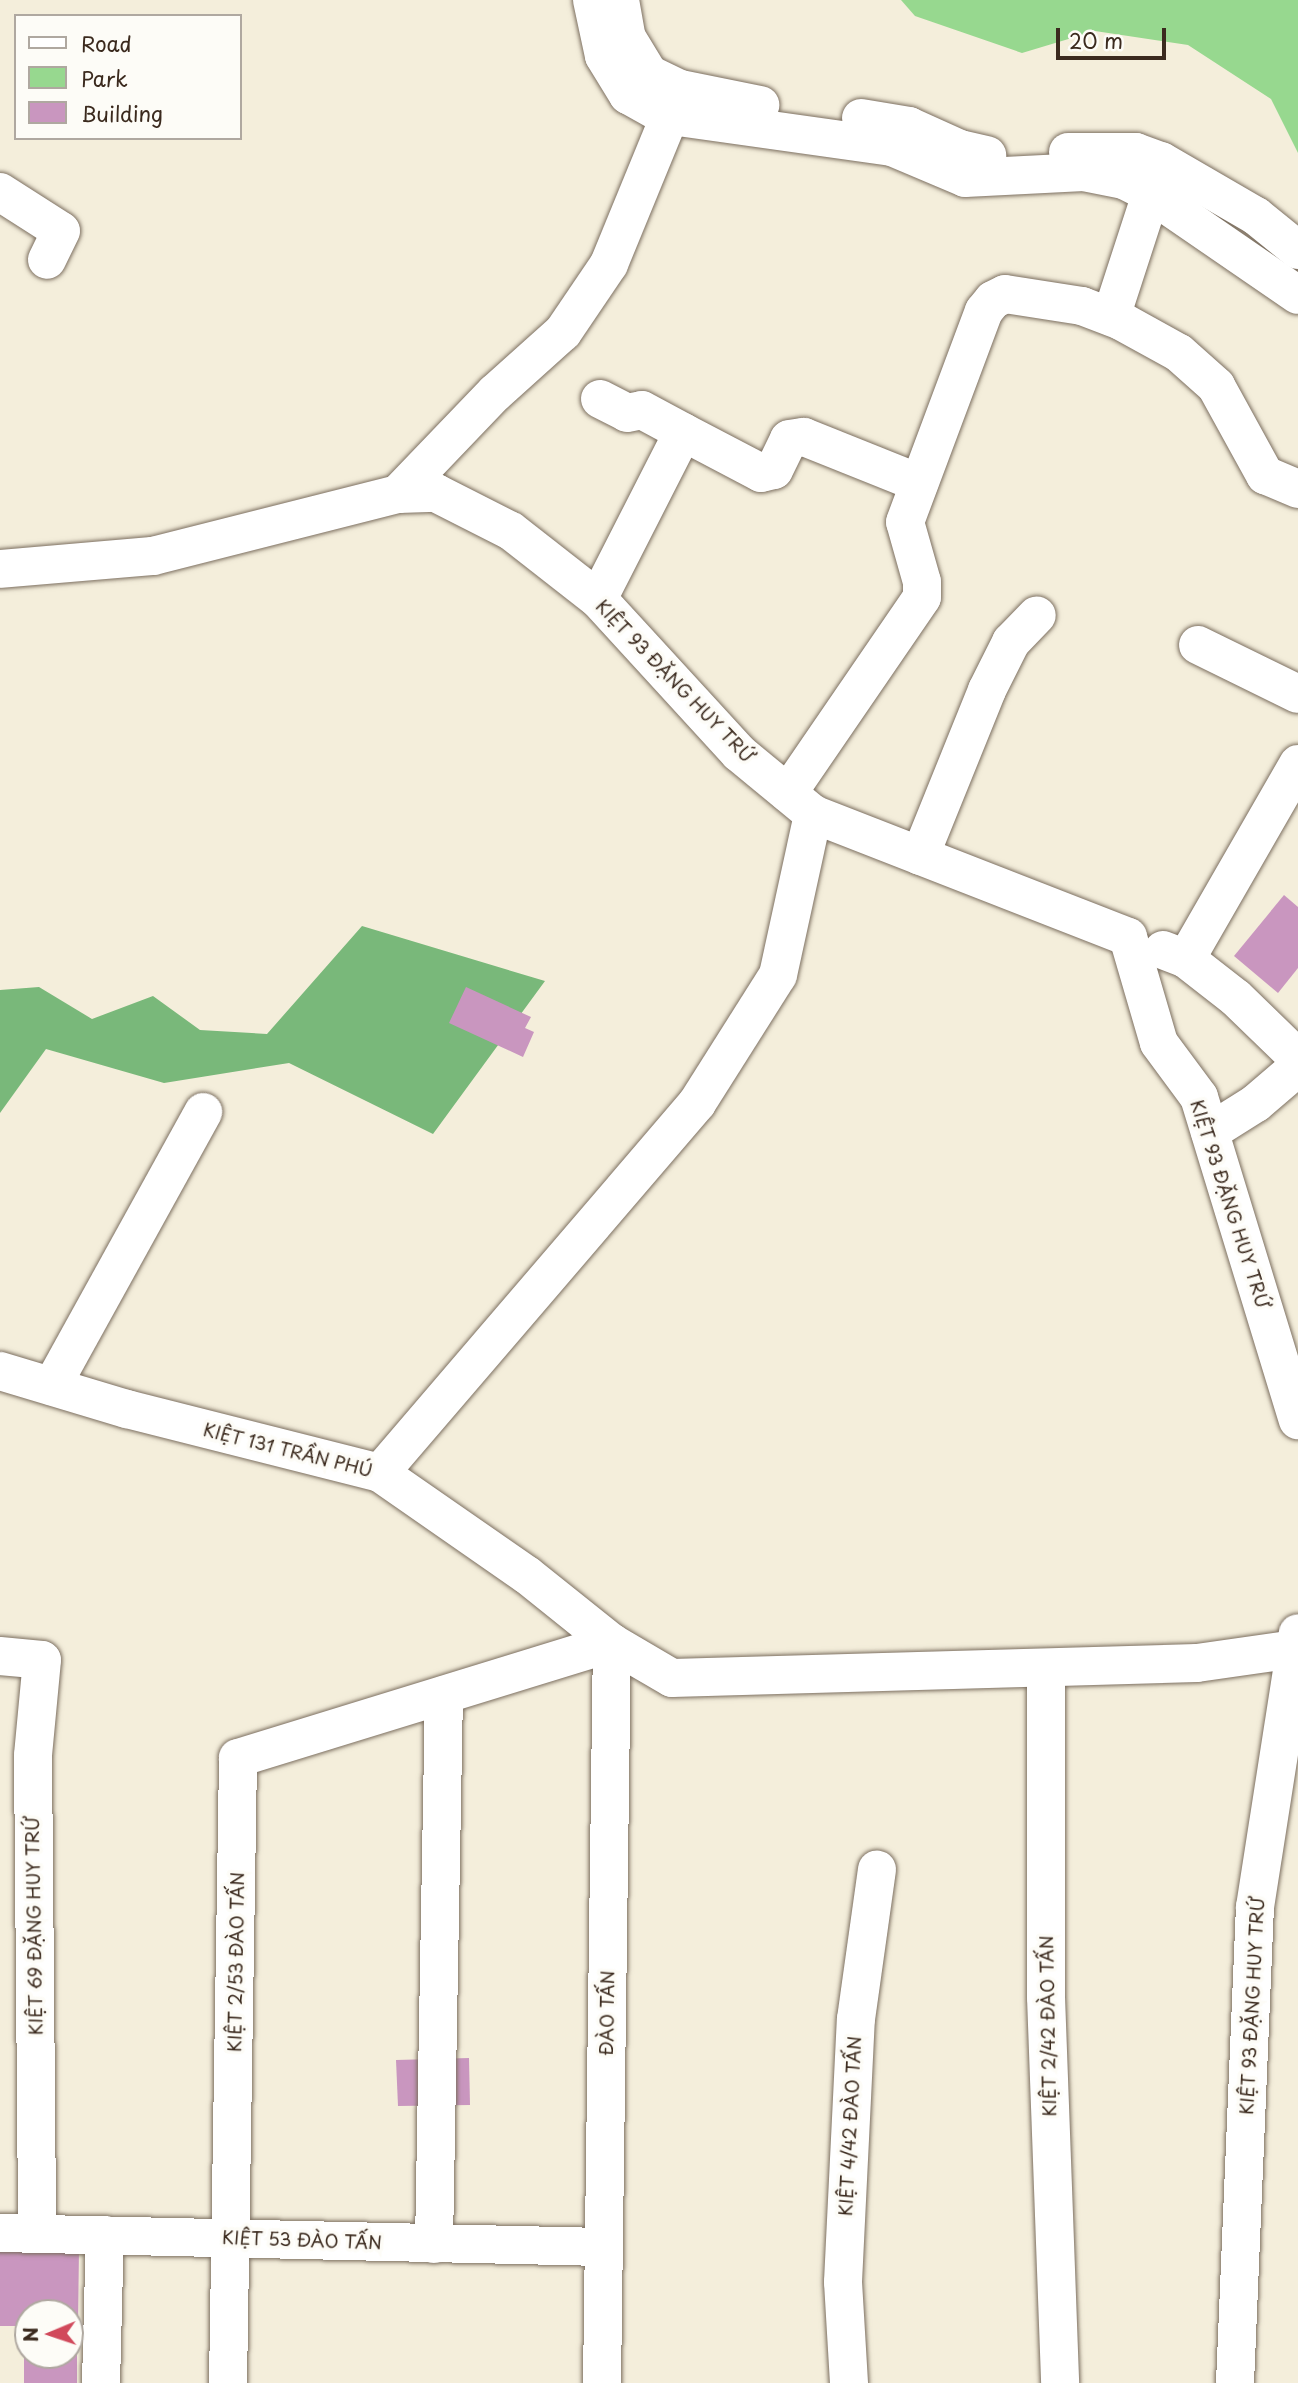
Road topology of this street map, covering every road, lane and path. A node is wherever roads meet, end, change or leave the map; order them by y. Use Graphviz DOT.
graph roads {
  1 [pos="592,0"];
  2 [pos="620,0"];
  3 [pos="676,102"];
  4 [pos="1156,177"];
  5 [pos="0,192"];
  6 [pos="1298,250"];
  7 [pos="47,260"];
  8 [pos="1298,295"];
  9 [pos="1111,317"];
  10 [pos="600,399"];
  11 [pos="683,432"];
  12 [pos="919,483"];
  13 [pos="1298,489"];
  14 [pos="398,494"];
  15 [pos="0,569"];
  16 [pos="598,599"];
  17 [pos="1037,615"];
  18 [pos="1198,645"];
  19 [pos="1298,694"];
  20 [pos="1298,764"];
  21 [pos="801,804"];
  22 [pos="920,856"];
  23 [pos="1128,937"];
  24 [pos="1186,958"];
  25 [pos="1298,1059"];
  26 [pos="1298,1067"];
  27 [pos="203,1112"];
  28 [pos="1210,1132"];
  29 [pos="0,1371"];
  30 [pos="52,1386"];
  31 [pos="1298,1420"];
  32 [pos="380,1473"];
  33 [pos="1297,1641"];
  34 [pos="612,1643"];
  35 [pos="0,1656"];
  36 [pos="1046,1669"];
  37 [pos="444,1695"];
  38 [pos="877,1869"];
  39 [pos="19,2233"];
  40 [pos="105,2235"];
  41 [pos="233,2238"];
  42 [pos="434,2244"];
  43 [pos="604,2247"];
  44 [pos="101,2383"];
  45 [pos="228,2383"];
  46 [pos="602,2383"];
  47 [pos="849,2383"];
  48 [pos="1060,2383"];
  49 [pos="1235,2383"];
  1 -- 3 [label="street"];
  2 -- 3 [label="street"];
  3 -- 4 [label="street"];
  3 -- 14 [label="street"];
  4 -- 6 [label="street"];
  4 -- 8 [label="street"];
  4 -- 9 [label="street"];
  5 -- 7 [label="street"];
  9 -- 12 [label="street"];
  9 -- 13 [label="street"];
  10 -- 11 [label="street"];
  11 -- 12 [label="street"];
  11 -- 16 [label="street"];
  12 -- 21 [label="street"];
  14 -- 15 [label="street, KIỆT 93 ĐẶNG HUY TRỨ"];
  14 -- 16 [label="street, KIỆT 93 ĐẶNG HUY TRỨ"];
  16 -- 21 [label="street, KIỆT 93 ĐẶNG HUY TRỨ"];
  17 -- 22 [label="street"];
  18 -- 19 [label="street"];
  20 -- 24 [label="street"];
  21 -- 22 [label="street, KIỆT 93 ĐẶNG HUY TRỨ"];
  21 -- 32 [label="street"];
  22 -- 23 [label="street, KIỆT 93 ĐẶNG HUY TRỨ"];
  23 -- 24 [label="street"];
  23 -- 28 [label="street, KIỆT 93 ĐẶNG HUY TRỨ"];
  24 -- 25 [label="street"];
  26 -- 28 [label="street"];
  27 -- 30 [label="street"];
  28 -- 31 [label="street, KIỆT 93 ĐẶNG HUY TRỨ"];
  29 -- 30 [label="street, KIỆT 131 TRẦN PHÚ"];
  30 -- 32 [label="street, KIỆT 131 TRẦN PHÚ"];
  32 -- 34 [label="street, KIỆT 131 TRẦN PHÚ"];
  33 -- 36 [label="street, KIỆT 131 TRẦN PHÚ"];
  33 -- 49 [label="street, KIỆT 93 ĐẶNG HUY TRỨ"];
  34 -- 36 [label="street, KIỆT 131 TRẦN PHÚ"];
  34 -- 37 [label="street, KIỆT 2/53 ĐÀO TẤN"];
  34 -- 43 [label="street, ĐÀO TẤN"];
  35 -- 39 [label="street, KIỆT 69 ĐẶNG HUY TRỨ"];
  36 -- 48 [label="street, KIỆT 2/42 ĐÀO TẤN"];
  37 -- 41 [label="street, KIỆT 2/53 ĐÀO TẤN"];
  37 -- 42 [label="street"];
  38 -- 47 [label="street, KIỆT 4/42 ĐÀO TẤN"];
  39 -- 40 [label="street, KIỆT 53 ĐÀO TẤN"];
  40 -- 41 [label="street, KIỆT 53 ĐÀO TẤN"];
  40 -- 44 [label="street"];
  41 -- 42 [label="street, KIỆT 53 ĐÀO TẤN"];
  41 -- 45 [label="street, KIỆT 2/53 ĐÀO TẤN"];
  42 -- 43 [label="street, KIỆT 53 ĐÀO TẤN"];
  43 -- 46 [label="street, ĐÀO TẤN"];
}
